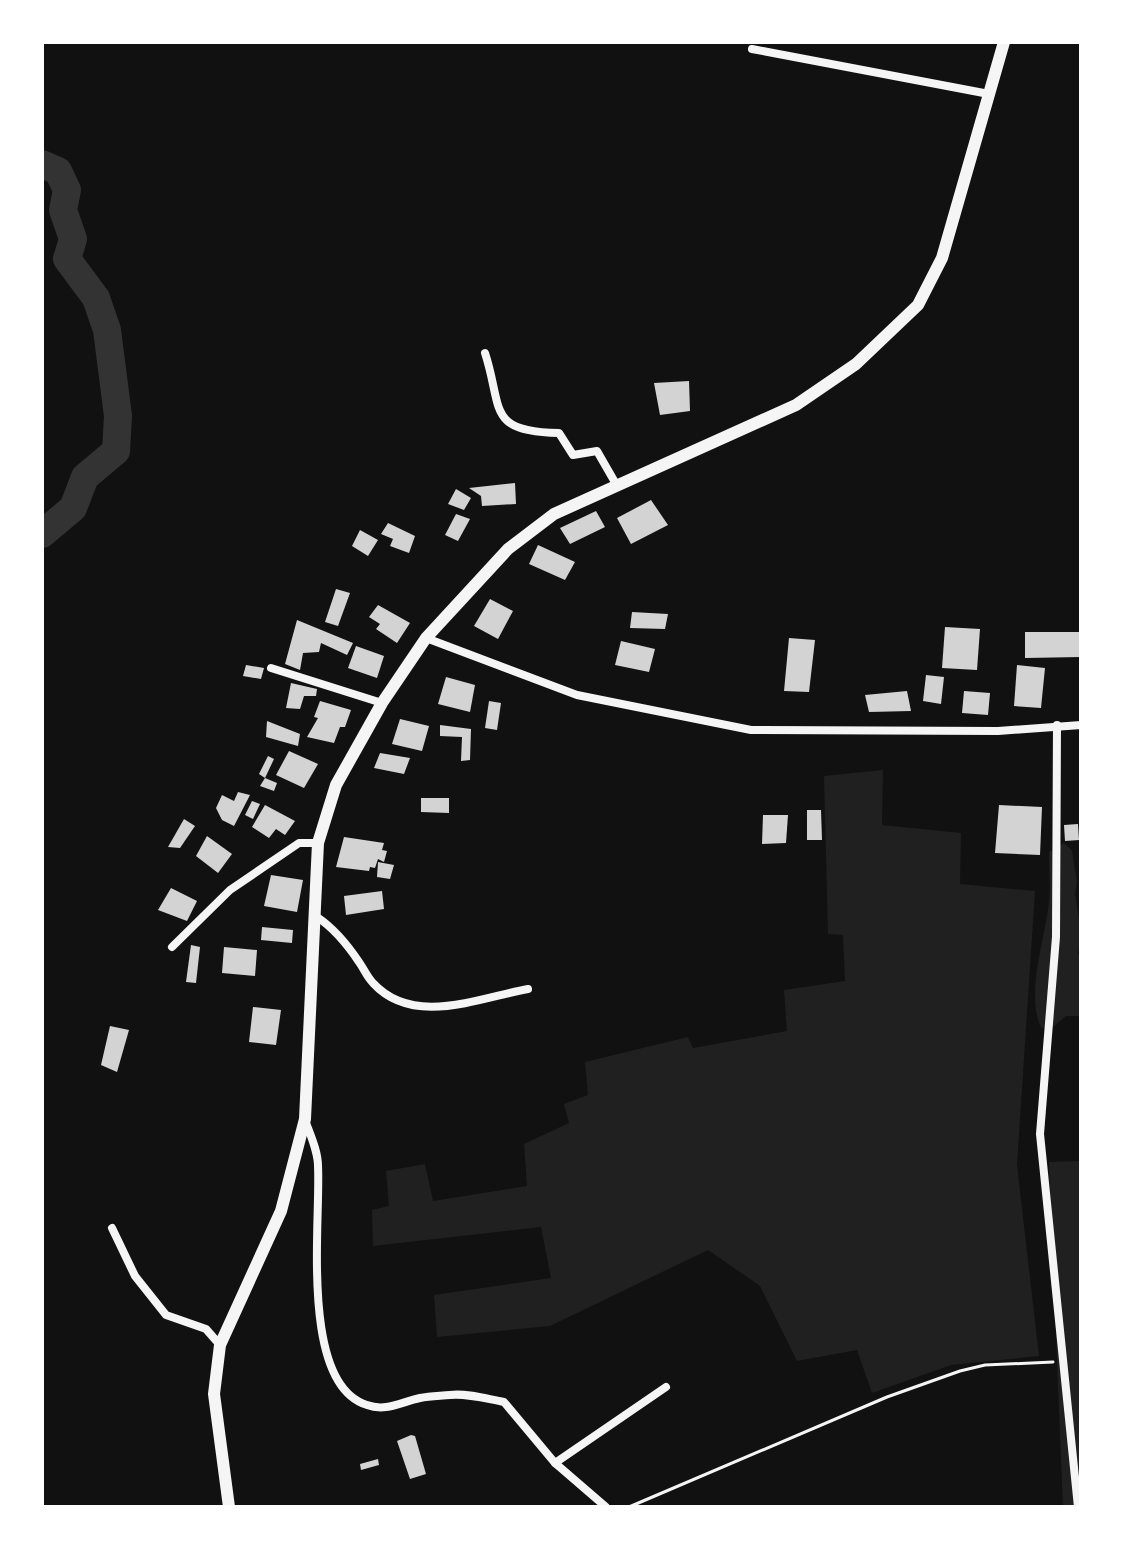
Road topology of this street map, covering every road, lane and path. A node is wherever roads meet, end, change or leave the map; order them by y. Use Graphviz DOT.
graph roads {
  1 [pos="1004,42"];
  2 [pos="752,49"];
  3 [pos="989,94"];
  4 [pos="485,353"];
  5 [pos="616,484"];
  6 [pos="426,638"];
  7 [pos="271,668"];
  8 [pos="382,703"];
  9 [pos="1057,725"];
  10 [pos="1081,725"];
  11 [pos="318,843"];
  12 [pos="317,917"];
  13 [pos="172,947"];
  14 [pos="528,989"];
  15 [pos="305,1119"];
  16 [pos="112,1228"];
  17 [pos="220,1345"];
  18 [pos="1061,1362"];
  19 [pos="666,1387"];
  20 [pos="555,1463"];
  21 [pos="229,1507"];
  22 [pos="606,1507"];
  23 [pos="629,1507"];
  24 [pos="1078,1507"];
  1 -- 3 [label="main road"];
  2 -- 3 [label="street"];
  3 -- 5 [label="main road"];
  4 -- 5 [label="street"];
  5 -- 6 [label="main road"];
  6 -- 8 [label="main road"];
  6 -- 9 [label="street"];
  7 -- 8 [label="street"];
  8 -- 11 [label="main road"];
  9 -- 10 [label="street"];
  9 -- 18 [label="street"];
  11 -- 12 [label="main road"];
  11 -- 13 [label="street"];
  12 -- 14 [label="street"];
  12 -- 15 [label="main road"];
  15 -- 17 [label="main road"];
  15 -- 20 [label="street"];
  16 -- 17 [label="street"];
  17 -- 21 [label="main road"];
  18 -- 23 [label="path"];
  18 -- 24 [label="street"];
  19 -- 20 [label="street"];
  20 -- 22 [label="street"];
}
